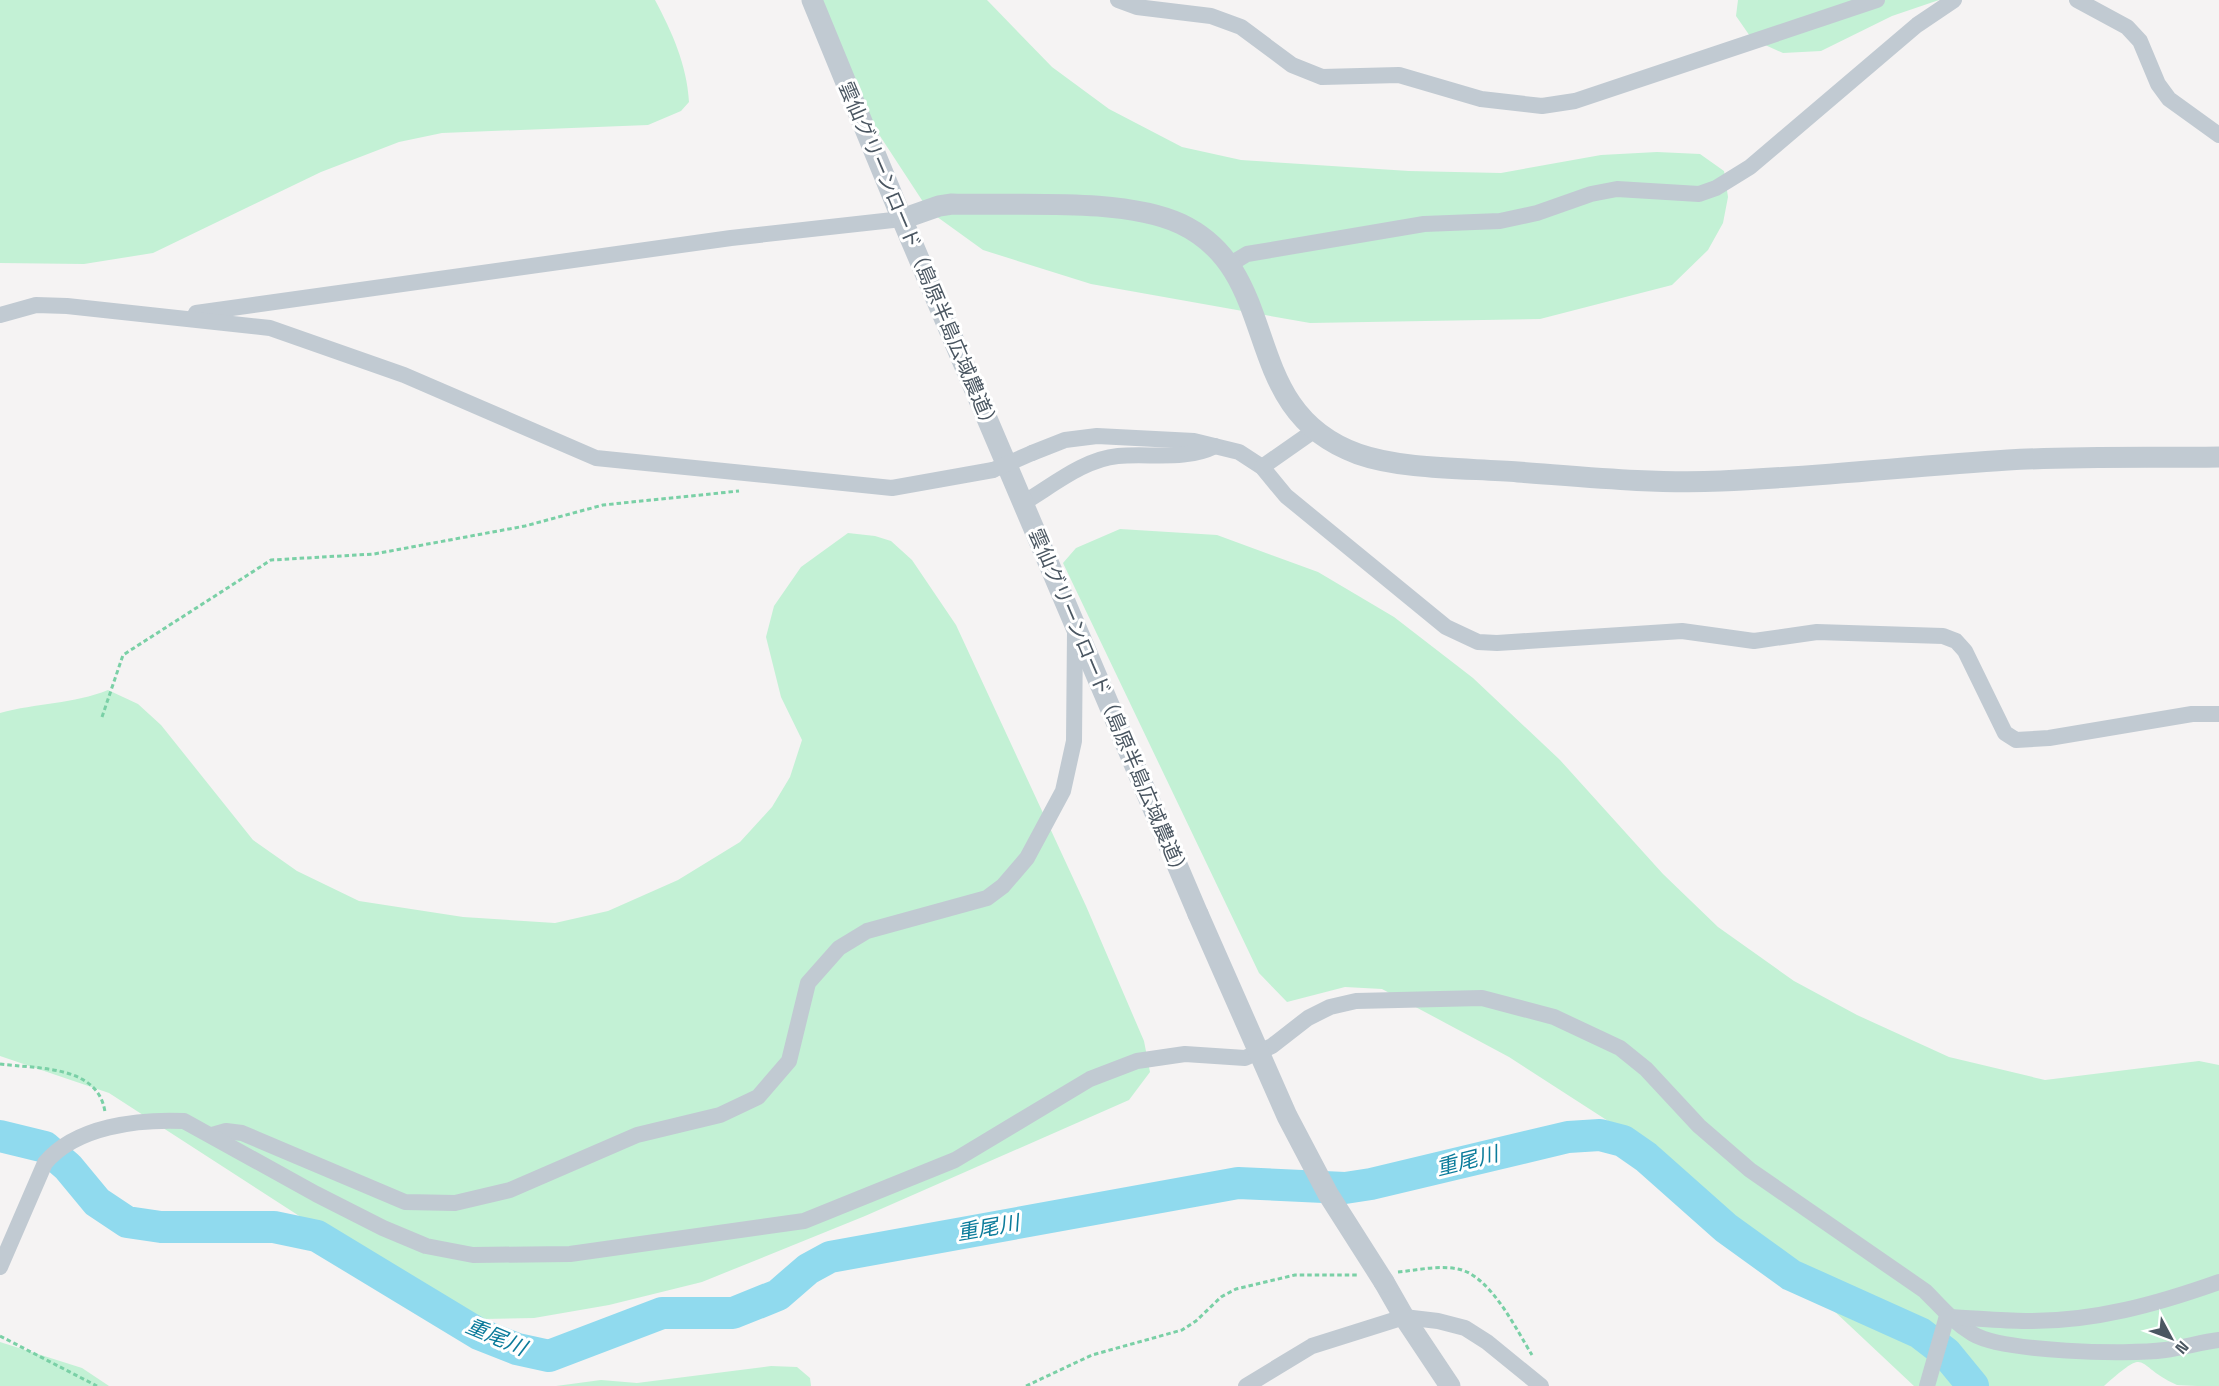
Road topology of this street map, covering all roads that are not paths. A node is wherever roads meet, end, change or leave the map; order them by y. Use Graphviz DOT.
graph roads {
  1 [pos="812,0"];
  2 [pos="1118,0"];
  3 [pos="1877,0"];
  4 [pos="1954,0"];
  5 [pos="2077,0"];
  6 [pos="2219,135"];
  7 [pos="902,219"];
  8 [pos="1229,265"];
  9 [pos="0,315"];
  10 [pos="172,316"];
  11 [pos="1315,430"];
  12 [pos="1215,446"];
  13 [pos="2219,457"];
  14 [pos="1262,467"];
  15 [pos="1023,503"];
  16 [pos="1075,621"];
  17 [pos="2219,714"];
  18 [pos="212,1135"];
  19 [pos="0,1267"];
  20 [pos="2219,1282"];
  21 [pos="1947,1316"];
  22 [pos="1404,1317"];
  23 [pos="2219,1340"];
  24 [pos="1246,1386"];
  25 [pos="1450,1386"];
  26 [pos="1541,1386"];
  27 [pos="1926,1386"];
  1 -- 7 [label="street, 雲仙グリーンロード（島原半島広域農道）"];
  2 -- 3 [label="street"];
  4 -- 8 [label="street"];
  5 -- 6 [label="street"];
  7 -- 8 [label="street"];
  7 -- 10 [label="street"];
  7 -- 15 [label="street, 雲仙グリーンロード（島原半島広域農道）"];
  8 -- 11 [label="street"];
  9 -- 10 [label="street"];
  10 -- 12 [label="street, bridge"];
  11 -- 13 [label="street"];
  11 -- 14 [label="street"];
  12 -- 14 [label="street"];
  12 -- 15 [label="street"];
  14 -- 17 [label="street"];
  15 -- 16 [label="street, 雲仙グリーンロード（島原半島広域農道）"];
  16 -- 18 [label="street"];
  16 -- 22 [label="street, 雲仙グリーンロード（島原半島広域農道）, bridge"];
  18 -- 19 [label="street"];
  18 -- 21 [label="street"];
  20 -- 21 [label="street"];
  21 -- 23 [label="street"];
  21 -- 27 [label="street"];
  22 -- 24 [label="street"];
  22 -- 25 [label="street, 雲仙グリーンロード（島原半島広域農道）"];
  22 -- 26 [label="street"];
}
